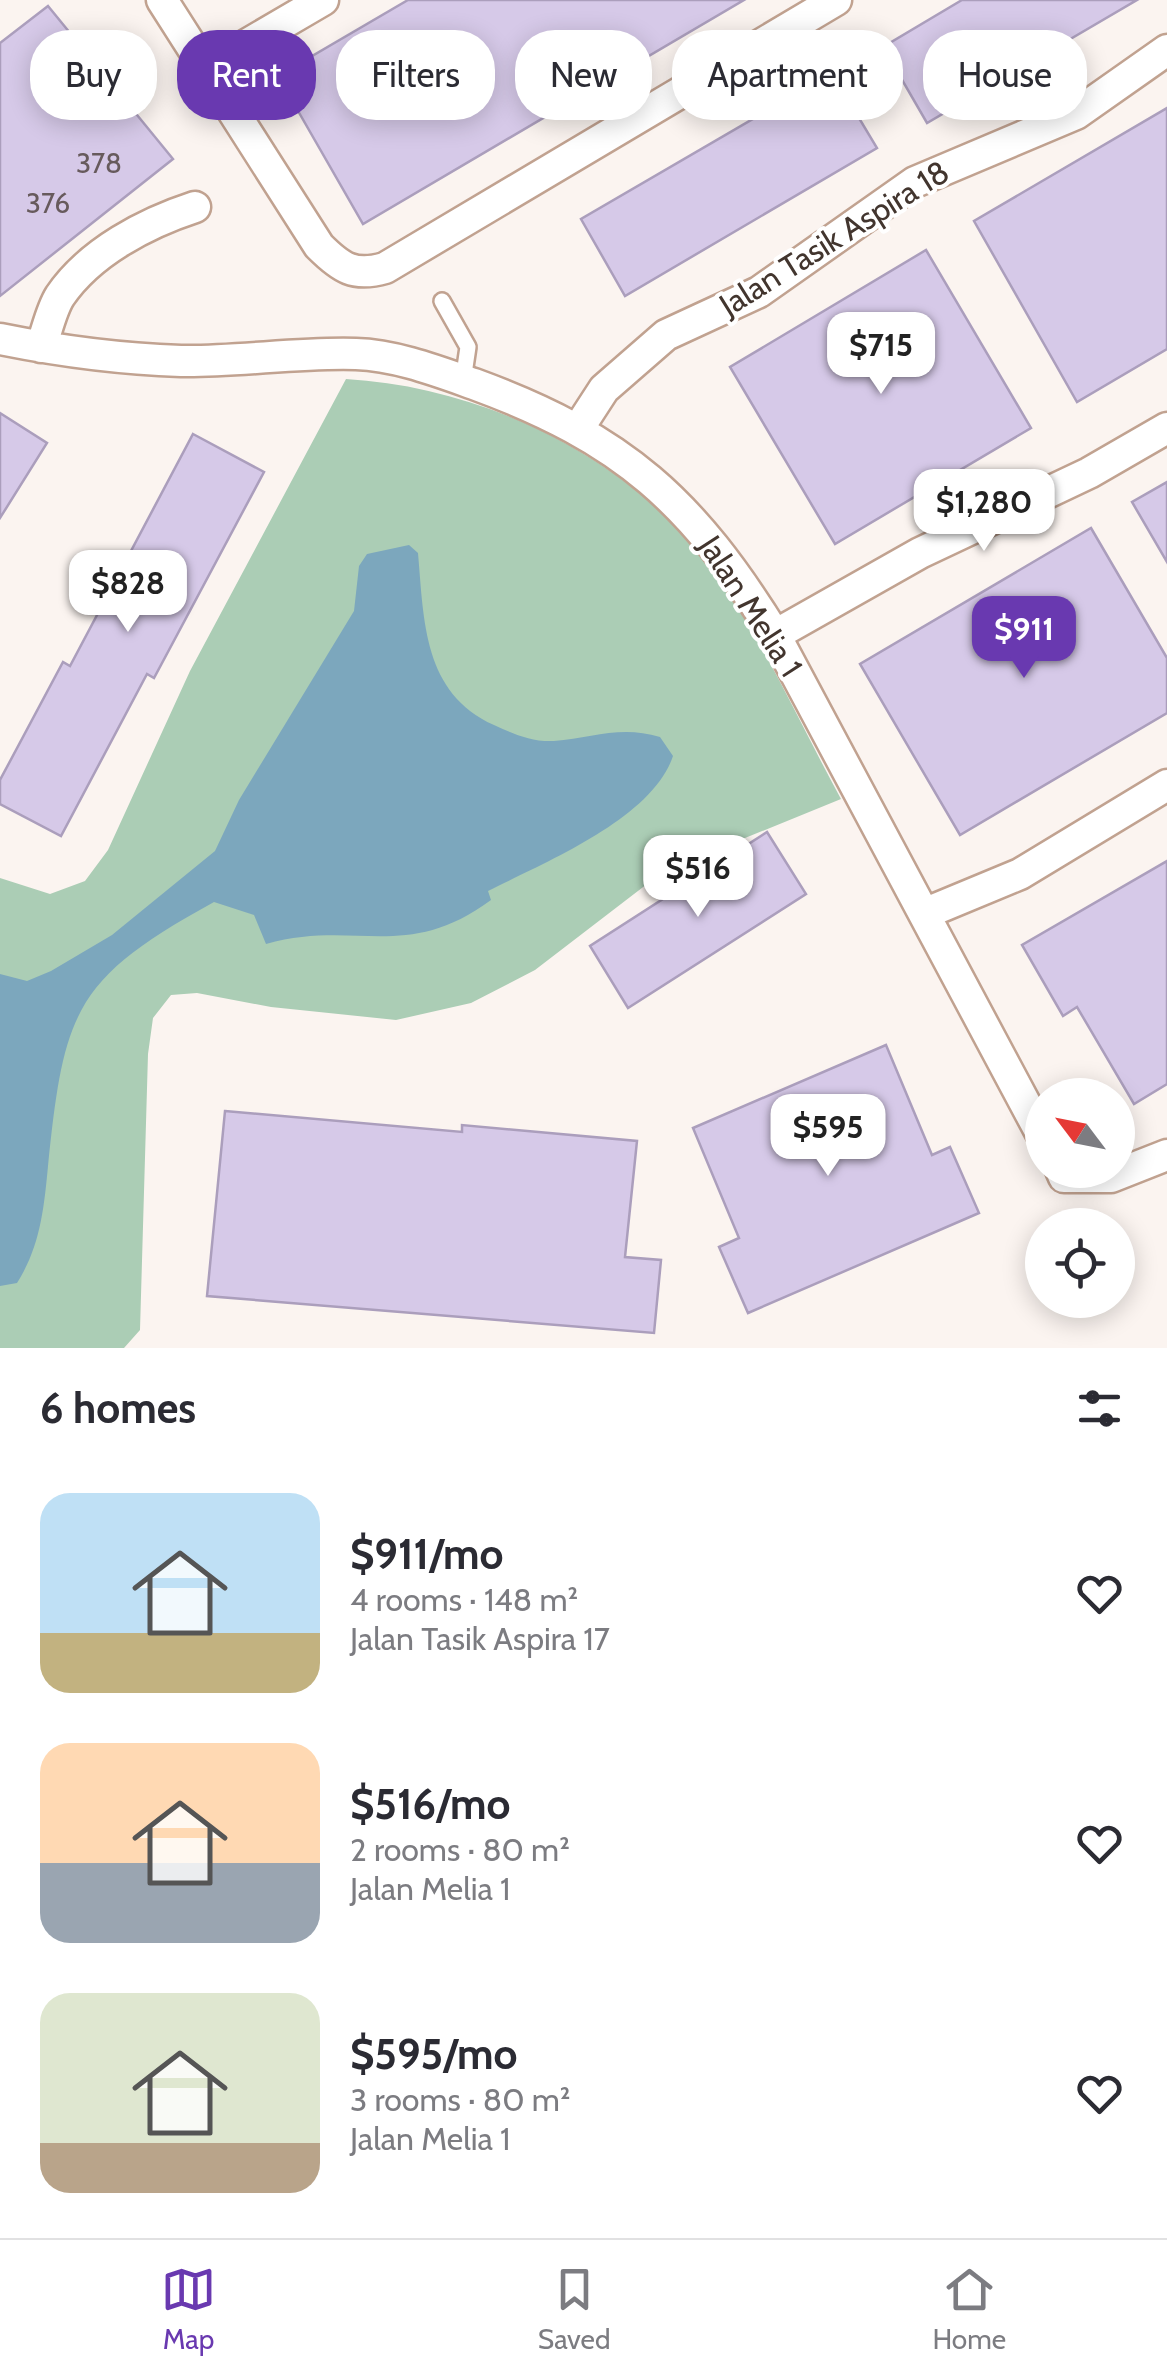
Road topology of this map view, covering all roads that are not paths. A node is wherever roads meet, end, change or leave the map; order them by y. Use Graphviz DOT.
graph roads {
  1 [pos="162,0"];
  2 [pos="323,0"];
  3 [pos="836,0"];
  4 [pos="181,30"];
  5 [pos="272,30"];
  6 [pos="1167,50"];
  7 [pos="239,120"];
  8 [pos="195,207"];
  9 [pos="442,300"];
  10 [pos="0,338"];
  11 [pos="42,347"];
  12 [pos="463,381"];
  13 [pos="1167,428"];
  14 [pos="578,429"];
  15 [pos="775,635"];
  16 [pos="1167,786"];
  17 [pos="926,914"];
  18 [pos="1025,1103"];
  19 [pos="1167,1155"];
  20 [pos="1135,1168"];
  1 -- 4 [label="street"];
  2 -- 5 [label="street"];
  3 -- 7 [label="street"];
  6 -- 14 [label="street, Jalan Tasik Aspira 18"];
  8 -- 11 [label="street"];
  9 -- 12 [label="lane"];
  10 -- 11 [label="street, Jalan Melia 1"];
  11 -- 12 [label="street, Jalan Melia 1"];
  12 -- 14 [label="street, Jalan Melia 1"];
  13 -- 15 [label="street"];
  14 -- 15 [label="street, Jalan Melia 1"];
  15 -- 17 [label="street, Jalan Melia 1"];
  16 -- 17 [label="street"];
  17 -- 18 [label="street, Jalan Melia 1"];
  19 -- 20 [label="street"];
}
